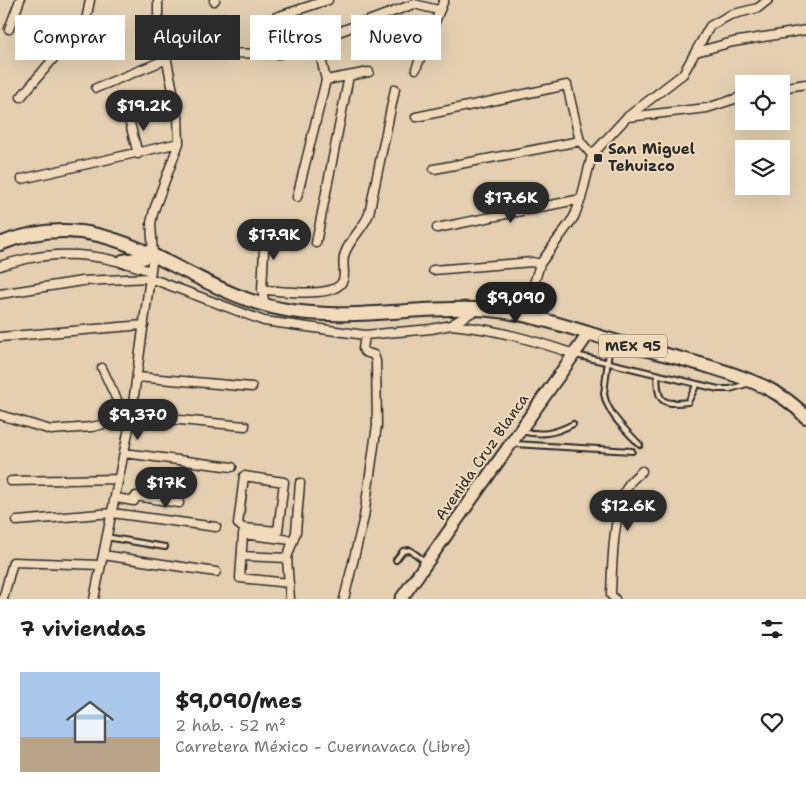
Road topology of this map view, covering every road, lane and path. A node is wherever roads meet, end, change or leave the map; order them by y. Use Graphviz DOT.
graph roads {
  1 [pos="20,0"];
  2 [pos="90,0"];
  3 [pos="158,0"];
  4 [pos="328,0"];
  5 [pos="444,0"];
  6 [pos="768,0"];
  7 [pos="438,10"];
  8 [pos="158,15"];
  9 [pos="282,15"];
  10 [pos="8,29"];
  11 [pos="806,30"];
  12 [pos="341,32"];
  13 [pos="696,52"];
  14 [pos="165,60"];
  15 [pos="321,60"];
  16 [pos="416,69"];
  17 [pos="369,72"];
  18 [pos="349,76"];
  19 [pos="326,80"];
  20 [pos="806,84"];
  21 [pos="790,87"];
  22 [pos="96,88"];
  23 [pos="395,89"];
  24 [pos="21,97"];
  25 [pos="735,99"];
  26 [pos="128,116"];
  27 [pos="416,117"];
  28 [pos="626,118"];
  29 [pos="580,141"];
  30 [pos="178,143"];
  31 [pos="138,154"];
  32 [pos="592,155"];
  33 [pos="434,169"];
  34 [pos="22,179"];
  35 [pos="297,197"];
  36 [pos="582,199"];
  37 [pos="437,228"];
  38 [pos="265,231"];
  39 [pos="0,244"];
  40 [pos="316,244"];
  41 [pos="150,254"];
  42 [pos="123,261"];
  43 [pos="540,264"];
  44 [pos="0,266"];
  45 [pos="433,270"];
  46 [pos="150,274"];
  47 [pos="262,290"];
  48 [pos="0,294"];
  49 [pos="265,305"];
  50 [pos="477,309"];
  51 [pos="529,317"];
  52 [pos="144,325"];
  53 [pos="451,325"];
  54 [pos="589,333"];
  55 [pos="365,335"];
  56 [pos="0,337"];
  57 [pos="611,340"];
  58 [pos="574,354"];
  59 [pos="608,362"];
  60 [pos="102,368"];
  61 [pos="657,374"];
  62 [pos="137,377"];
  63 [pos="752,382"];
  64 [pos="697,384"];
  65 [pos="252,387"];
  66 [pos="0,415"];
  67 [pos="806,418"];
  68 [pos="128,419"];
  69 [pos="573,424"];
  70 [pos="245,426"];
  71 [pos="519,431"];
  72 [pos="509,444"];
  73 [pos="640,445"];
  74 [pos="632,451"];
  75 [pos="124,454"];
  76 [pos="232,467"];
  77 [pos="642,471"];
  78 [pos="118,479"];
  79 [pos="11,481"];
  80 [pos="300,482"];
  81 [pos="116,498"];
  82 [pos="179,503"];
  83 [pos="112,513"];
  84 [pos="17,521"];
  85 [pos="216,527"];
  86 [pos="277,535"];
  87 [pos="106,537"];
  88 [pos="291,540"];
  89 [pos="165,547"];
  90 [pos="103,555"];
  91 [pos="242,556"];
  92 [pos="287,558"];
  93 [pos="396,560"];
  94 [pos="427,563"];
  95 [pos="101,565"];
  96 [pos="216,572"];
  97 [pos="288,582"];
  98 [pos="3,599"];
  99 [pos="94,599"];
  100 [pos="290,599"];
  101 [pos="344,599"];
  102 [pos="401,599"];
  103 [pos="615,599"];
  1 -- 10 [label="street"];
  2 -- 24 [label="street"];
  3 -- 8 [label="street"];
  4 -- 9 [label="street"];
  5 -- 7 [label="street"];
  6 -- 13 [label="street"];
  7 -- 12 [label="street"];
  7 -- 16 [label="street"];
  11 -- 13 [label="street"];
  13 -- 28 [label="street"];
  14 -- 22 [label="street"];
  14 -- 30 [label="street"];
  15 -- 19 [label="street"];
  17 -- 18 [label="street"];
  18 -- 19 [label="street"];
  18 -- 40 [label="street"];
  19 -- 35 [label="street"];
  20 -- 21 [label="street"];
  23 -- 47 [label="street"];
  25 -- 28 [label="street"];
  26 -- 31 [label="street"];
  27 -- 29 [label="street"];
  28 -- 32 [label="street"];
  29 -- 32 [label="street"];
  29 -- 33 [label="street"];
  30 -- 31 [label="street"];
  30 -- 41 [label="street"];
  31 -- 34 [label="street"];
  32 -- 36 [label="street"];
  36 -- 37 [label="street"];
  36 -- 43 [label="street"];
  38 -- 47 [label="street"];
  39 -- 41 [label="main road, MEX 95"];
  41 -- 42 [label="main road"];
  41 -- 46 [label="street"];
  41 -- 49 [label="main road, MEX 95"];
  42 -- 44 [label="street"];
  42 -- 46 [label="street"];
  43 -- 45 [label="street"];
  43 -- 51 [label="street"];
  46 -- 48 [label="street"];
  46 -- 52 [label="street"];
  46 -- 55 [label="street"];
  47 -- 49 [label="street"];
  49 -- 50 [label="main road, MEX 95"];
  50 -- 51 [label="main road, MEX 95"];
  50 -- 53 [label="street"];
  51 -- 54 [label="main road, MEX 95"];
  52 -- 56 [label="street"];
  52 -- 62 [label="street"];
  53 -- 55 [label="street"];
  53 -- 58 [label="street"];
  54 -- 57 [label="main road, MEX 95"];
  54 -- 58 [label="main road, Avenida Cruz Blanca"];
  55 -- 101 [label="street"];
  57 -- 59 [label="lane"];
  57 -- 63 [label="main road, MEX 95"];
  58 -- 59 [label="lane"];
  58 -- 71 [label="main road, Avenida Cruz Blanca"];
  59 -- 61 [label="lane"];
  59 -- 73 [label="lane"];
  60 -- 68 [label="street"];
  61 -- 64 [label="lane"];
  61 -- 64 [label="lane"];
  62 -- 65 [label="street"];
  62 -- 68 [label="street"];
  63 -- 64 [label="lane"];
  63 -- 67 [label="main road, MEX 95"];
  66 -- 68 [label="street"];
  68 -- 70 [label="street"];
  68 -- 75 [label="street"];
  69 -- 71 [label="lane"];
  71 -- 72 [label="main road, Avenida Cruz Blanca"];
  72 -- 74 [label="lane"];
  72 -- 94 [label="main road, Avenida Cruz Blanca"];
  75 -- 76 [label="street"];
  75 -- 78 [label="street"];
  77 -- 103 [label="street"];
  78 -- 79 [label="street"];
  78 -- 81 [label="street"];
  80 -- 88 [label="street"];
  81 -- 82 [label="street"];
  81 -- 83 [label="street"];
  83 -- 84 [label="street"];
  83 -- 85 [label="street"];
  83 -- 87 [label="street"];
  86 -- 86 [label="street"];
  86 -- 88 [label="street"];
  86 -- 91 [label="street"];
  87 -- 89 [label="lane"];
  87 -- 90 [label="street"];
  88 -- 92 [label="street"];
  90 -- 95 [label="street"];
  90 -- 96 [label="street"];
  91 -- 92 [label="street"];
  91 -- 97 [label="street"];
  92 -- 97 [label="street"];
  93 -- 94 [label="lane"];
  94 -- 102 [label="main road, Avenida Cruz Blanca"];
  95 -- 98 [label="street"];
  95 -- 99 [label="street"];
  97 -- 100 [label="street"];
}
